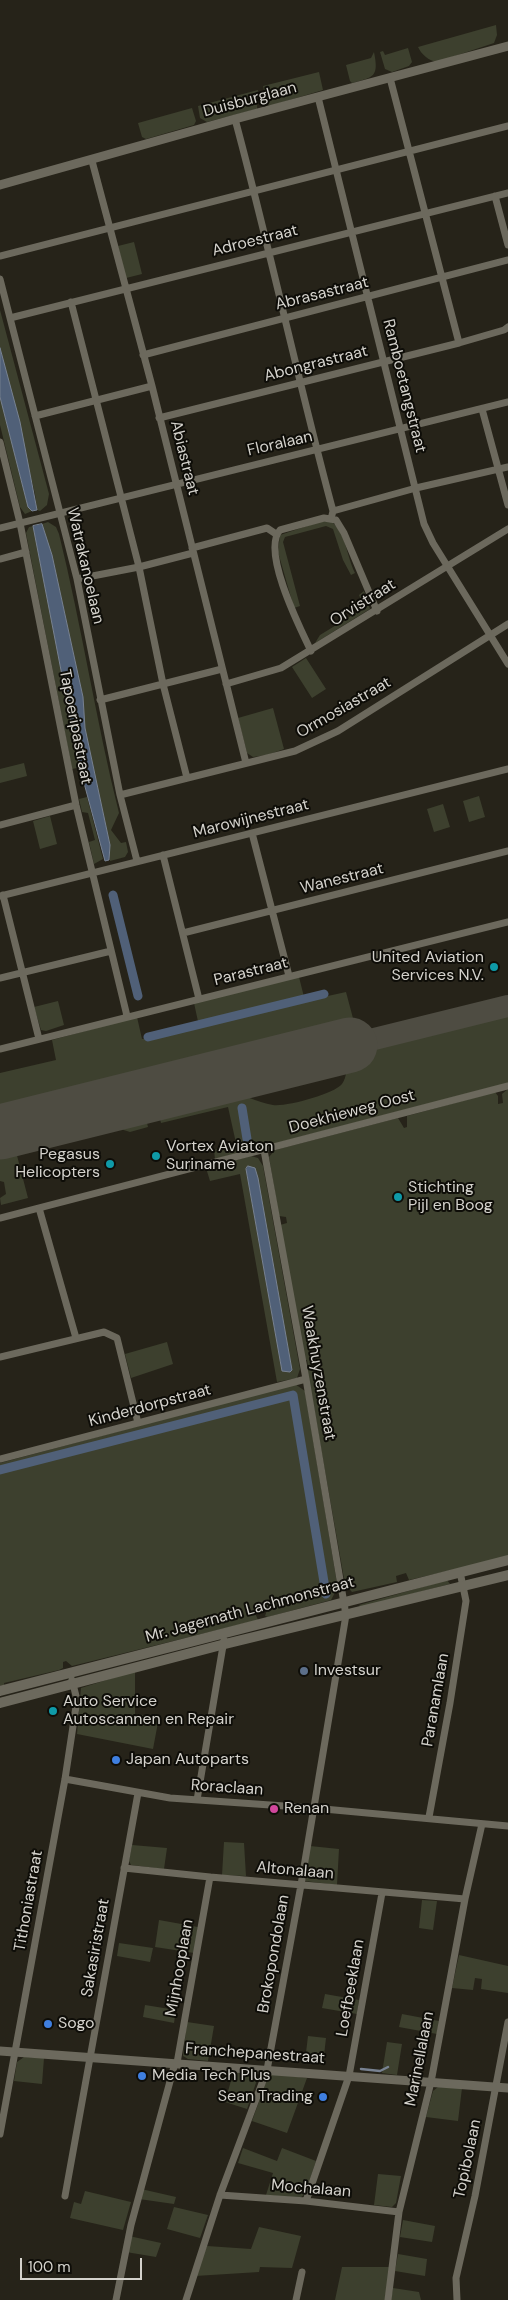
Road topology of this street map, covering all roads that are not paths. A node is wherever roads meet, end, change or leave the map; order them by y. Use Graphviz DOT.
graph roads {
  1 [pos="508,46"];
  2 [pos="390,78"];
  3 [pos="318,97"];
  4 [pos="235,119"];
  5 [pos="508,126"];
  6 [pos="409,151"];
  7 [pos="92,161"];
  8 [pos="337,171"];
  9 [pos="0,185"];
  10 [pos="254,192"];
  11 [pos="508,193"];
  12 [pos="495,196"];
  13 [pos="426,213"];
  14 [pos="111,228"];
  15 [pos="352,232"];
  16 [pos="508,245"];
  17 [pos="270,251"];
  18 [pos="0,256"];
  19 [pos="508,260"];
  20 [pos="441,278"];
  21 [pos="0,279"];
  22 [pos="126,289"];
  23 [pos="368,296"];
  24 [pos="71,302"];
  25 [pos="285,317"];
  26 [pos="10,318"];
  27 [pos="508,327"];
  28 [pos="459,343"];
  29 [pos="143,354"];
  30 [pos="384,362"];
  31 [pos="300,382"];
  32 [pos="152,386"];
  33 [pos="95,400"];
  34 [pos="508,402"];
  35 [pos="482,409"];
  36 [pos="35,416"];
  37 [pos="159,418"];
  38 [pos="400,430"];
  39 [pos="0,442"];
  40 [pos="317,450"];
  41 [pos="508,467"];
  42 [pos="498,469"];
  43 [pos="176,484"];
  44 [pos="416,488"];
  45 [pos="120,498"];
  46 [pos="508,505"];
  47 [pos="59,512"];
  48 [pos="332,514"];
  49 [pos="20,523"];
  50 [pos="0,528"];
  51 [pos="508,529"];
  52 [pos="276,534"];
  53 [pos="193,550"];
  54 [pos="26,552"];
  55 [pos="0,559"];
  56 [pos="139,567"];
  57 [pos="448,567"];
  58 [pos="77,579"];
  59 [pos="377,611"];
  60 [pos="508,624"];
  61 [pos="490,636"];
  62 [pos="311,651"];
  63 [pos="508,664"];
  64 [pos="222,670"];
  65 [pos="163,684"];
  66 [pos="226,684"];
  67 [pos="100,700"];
  68 [pos="246,763"];
  69 [pos="508,769"];
  70 [pos="187,778"];
  71 [pos="120,795"];
  72 [pos="76,805"];
  73 [pos="0,824"];
  74 [pos="252,833"];
  75 [pos="508,851"];
  76 [pos="163,855"];
  77 [pos="137,862"];
  78 [pos="93,873"];
  79 [pos="1,895"];
  80 [pos="271,911"];
  81 [pos="508,922"];
  82 [pos="183,933"];
  83 [pos="111,951"];
  84 [pos="22,972"];
  85 [pos="289,976"];
  86 [pos="0,978"];
  87 [pos="199,999"];
  88 [pos="127,1016"];
  89 [pos="39,1039"];
  90 [pos="0,1049"];
  91 [pos="508,1086"];
  92 [pos="264,1150"];
  93 [pos="39,1208"];
  94 [pos="0,1218"];
  95 [pos="76,1338"];
  96 [pos="0,1357"];
  97 [pos="306,1379"];
  98 [pos="138,1424"];
  99 [pos="0,1459"];
  100 [pos="508,1560"];
  101 [pos="460,1572"];
  102 [pos="508,1575"];
  103 [pos="463,1586"];
  104 [pos="344,1601"];
  105 [pos="346,1615"];
  106 [pos="223,1632"];
  107 [pos="225,1644"];
  108 [pos="71,1673"];
  109 [pos="74,1684"];
  110 [pos="0,1691"];
  111 [pos="0,1702"];
  112 [pos="65,1779"];
  113 [pos="138,1793"];
  114 [pos="197,1800"];
  115 [pos="313,1808"];
  116 [pos="429,1818"];
  117 [pos="482,1824"];
  118 [pos="508,1826"];
  119 [pos="124,1868"];
  120 [pos="210,1878"];
  121 [pos="301,1885"];
  122 [pos="382,1893"];
  123 [pos="465,1899"];
  124 [pos="508,2022"];
  125 [pos="0,2051"];
  126 [pos="16,2052"];
  127 [pos="91,2058"];
  128 [pos="176,2063"];
  129 [pos="267,2070"];
  130 [pos="349,2076"];
  131 [pos="431,2082"];
  132 [pos="497,2087"];
  133 [pos="508,2088"];
  134 [pos="0,2134"];
  135 [pos="65,2196"];
  136 [pos="220,2196"];
  137 [pos="306,2201"];
  138 [pos="400,2212"];
  139 [pos="302,2272"];
  140 [pos="116,2300"];
  141 [pos="186,2300"];
  142 [pos="296,2300"];
  143 [pos="388,2300"];
  144 [pos="457,2300"];
  1 -- 2 [label="street, Duisburglaan"];
  2 -- 3 [label="street, Duisburglaan"];
  2 -- 6 [label="street"];
  3 -- 4 [label="street, Duisburglaan"];
  3 -- 8 [label="street, Ramboetangstraat"];
  4 -- 7 [label="street, Duisburglaan"];
  4 -- 10 [label="street"];
  5 -- 6 [label="street"];
  6 -- 8 [label="street"];
  6 -- 13 [label="street"];
  7 -- 9 [label="street, Duisburglaan"];
  7 -- 14 [label="street, Abiastraat"];
  8 -- 10 [label="street"];
  8 -- 15 [label="street, Ramboetangstraat"];
  10 -- 14 [label="street"];
  10 -- 17 [label="street"];
  11 -- 12 [label="street, Adroestraat"];
  12 -- 13 [label="street, Adroestraat"];
  12 -- 16 [label="street"];
  13 -- 15 [label="street, Adroestraat"];
  13 -- 20 [label="street"];
  14 -- 18 [label="street"];
  14 -- 22 [label="street, Abiastraat"];
  15 -- 17 [label="street, Adroestraat"];
  15 -- 23 [label="street, Ramboetangstraat"];
  17 -- 22 [label="street, Adroestraat"];
  17 -- 25 [label="street"];
  19 -- 20 [label="street, Abrasastraat"];
  20 -- 23 [label="street, Abrasastraat"];
  20 -- 28 [label="street"];
  21 -- 26 [label="street, Watrakanoelaan"];
  22 -- 24 [label="street, Adroestraat"];
  22 -- 29 [label="street, Abiastraat"];
  23 -- 25 [label="street, Abrasastraat"];
  23 -- 30 [label="street, Ramboetangstraat"];
  24 -- 26 [label="street, Adroestraat"];
  24 -- 33 [label="street"];
  25 -- 29 [label="street, Abrasastraat"];
  25 -- 31 [label="street"];
  26 -- 36 [label="street, Watrakanoelaan"];
  27 -- 28 [label="street, Abongrastraat"];
  28 -- 30 [label="street, Abongrastraat"];
  29 -- 32 [label="street, Abiastraat"];
  30 -- 31 [label="street, Abongrastraat"];
  30 -- 38 [label="street, Ramboetangstraat"];
  31 -- 37 [label="street, Abongrastraat"];
  31 -- 40 [label="street"];
  32 -- 33 [label="street"];
  32 -- 37 [label="street, Abiastraat"];
  33 -- 36 [label="street"];
  33 -- 45 [label="street"];
  34 -- 35 [label="street, Floralaan"];
  35 -- 38 [label="street, Floralaan"];
  35 -- 42 [label="street"];
  36 -- 47 [label="street, Watrakanoelaan"];
  37 -- 43 [label="street, Abiastraat"];
  38 -- 40 [label="street, Floralaan"];
  38 -- 44 [label="street, Ramboetangstraat"];
  39 -- 49 [label="street, Tapoeripastraat"];
  40 -- 43 [label="street, Floralaan"];
  40 -- 48 [label="street"];
  41 -- 42 [label="street"];
  42 -- 44 [label="street"];
  42 -- 46 [label="street"];
  43 -- 45 [label="street, Floralaan"];
  43 -- 53 [label="street, Abiastraat"];
  44 -- 48 [label="street"];
  44 -- 57 [label="street, Ramboetangstraat"];
  45 -- 47 [label="street, Floralaan"];
  45 -- 56 [label="street"];
  47 -- 49 [label="street, Floralaan"];
  47 -- 58 [label="street, Watrakanoelaan"];
  48 -- 52 [label="street"];
  48 -- 59 [label="street"];
  49 -- 50 [label="street, Floralaan"];
  49 -- 54 [label="street, Tapoeripastraat"];
  51 -- 57 [label="street, Orvistraat"];
  52 -- 53 [label="street"];
  52 -- 62 [label="street"];
  53 -- 56 [label="street"];
  53 -- 64 [label="street, Abiastraat"];
  54 -- 55 [label="street"];
  54 -- 72 [label="street, Tapoeripastraat"];
  56 -- 58 [label="street"];
  56 -- 65 [label="street"];
  57 -- 59 [label="street, Orvistraat"];
  57 -- 61 [label="street, Ramboetangstraat"];
  58 -- 67 [label="street, Watrakanoelaan"];
  59 -- 62 [label="street, Orvistraat"];
  60 -- 61 [label="street, Ormosiastraat"];
  61 -- 63 [label="street, Ramboetangstraat"];
  61 -- 68 [label="street, Ormosiastraat"];
  62 -- 66 [label="street, Orvistraat"];
  64 -- 65 [label="street"];
  64 -- 66 [label="street, Abiastraat"];
  65 -- 67 [label="street"];
  65 -- 70 [label="street"];
  66 -- 68 [label="street, Abiastraat"];
  67 -- 71 [label="street, Watrakanoelaan"];
  68 -- 70 [label="street, Ormosiastraat"];
  69 -- 74 [label="street, Marowijnestraat"];
  70 -- 71 [label="street, Ormosiastraat"];
  71 -- 77 [label="street, Watrakanoelaan"];
  72 -- 73 [label="street"];
  72 -- 78 [label="street, Tapoeripastraat"];
  74 -- 76 [label="street, Marowijnestraat"];
  74 -- 80 [label="street"];
  75 -- 80 [label="street, Wanestraat"];
  76 -- 77 [label="street, Marowijnestraat"];
  76 -- 82 [label="street"];
  77 -- 78 [label="street, Marowijnestraat"];
  78 -- 79 [label="street, Marowijnestraat"];
  78 -- 83 [label="street, Tapoeripastraat"];
  79 -- 84 [label="street"];
  80 -- 82 [label="street, Wanestraat"];
  80 -- 85 [label="street"];
  81 -- 85 [label="street, Parastraat"];
  82 -- 87 [label="street"];
  83 -- 84 [label="street"];
  83 -- 88 [label="street, Tapoeripastraat"];
  84 -- 86 [label="street"];
  84 -- 89 [label="street"];
  85 -- 87 [label="street, Parastraat"];
  87 -- 88 [label="street, Parastraat"];
  88 -- 89 [label="street, Parastraat"];
  89 -- 90 [label="street, Parastraat"];
  91 -- 92 [label="street, Doekhieweg Oost"];
  92 -- 93 [label="street, Doekhieweg Oost"];
  92 -- 97 [label="street, Waakhuyzenstraat"];
  93 -- 94 [label="street, Doekhieweg Oost"];
  93 -- 95 [label="street"];
  95 -- 96 [label="street"];
  95 -- 98 [label="street"];
  97 -- 98 [label="street, Kinderdorpstraat"];
  97 -- 104 [label="street, Waakhuyzenstraat"];
  98 -- 99 [label="street, Kinderdorpstraat"];
  100 -- 101 [label="main road, Mr. Jagernath Lachmonstraat"];
  101 -- 103 [label="street, Paranamlaan"];
  101 -- 104 [label="main road, Mr. Jagernath Lachmonstraat"];
  102 -- 103 [label="main road, Mr. Jagernath Lachmonstraat"];
  103 -- 105 [label="main road, Mr. Jagernath Lachmonstraat"];
  103 -- 116 [label="street, Paranamlaan"];
  104 -- 105 [label="street, Brokopondolaan"];
  104 -- 106 [label="main road, Mr. Jagernath Lachmonstraat"];
  105 -- 107 [label="main road, Mr. Jagernath Lachmonstraat"];
  105 -- 115 [label="street, Brokopondolaan"];
  106 -- 107 [label="street"];
  106 -- 108 [label="main road, Mr. Jagernath Lachmonstraat"];
  107 -- 109 [label="main road, Mr. Jagernath Lachmonstraat"];
  107 -- 114 [label="street"];
  108 -- 109 [label="street, Tithoniastraat"];
  108 -- 110 [label="main road, Mr. Jagernath Lachmonstraat"];
  109 -- 111 [label="main road, Mr. Jagernath Lachmonstraat"];
  109 -- 112 [label="street, Tithoniastraat"];
  112 -- 113 [label="street, Roraclaan"];
  112 -- 126 [label="street, Tithoniastraat"];
  113 -- 114 [label="street, Roraclaan"];
  113 -- 119 [label="street, Sakasiristraat"];
  114 -- 115 [label="street, Roraclaan"];
  115 -- 116 [label="street, Roraclaan"];
  115 -- 121 [label="street, Brokopondolaan"];
  116 -- 117 [label="street, Roraclaan"];
  117 -- 118 [label="street, Roraclaan"];
  117 -- 123 [label="street, Marinellalaan"];
  119 -- 120 [label="street, Altonalaan"];
  119 -- 127 [label="street, Sakasiristraat"];
  120 -- 121 [label="street, Altonalaan"];
  120 -- 128 [label="street, Mijnhooplaan"];
  121 -- 122 [label="street, Altonalaan"];
  121 -- 129 [label="street, Brokopondolaan"];
  122 -- 123 [label="street, Altonalaan"];
  122 -- 130 [label="street, Loefbeeklaan"];
  123 -- 131 [label="street, Marinellalaan"];
  124 -- 132 [label="street, Topibolaan"];
  125 -- 126 [label="street, Franchepanestraat"];
  126 -- 127 [label="street, Franchepanestraat"];
  126 -- 134 [label="street, Tithoniastraat"];
  127 -- 128 [label="street, Franchepanestraat"];
  127 -- 135 [label="street, Sakasiristraat"];
  128 -- 129 [label="street, Franchepanestraat"];
  128 -- 140 [label="street, Mijnhooplaan"];
  129 -- 130 [label="street, Franchepanestraat"];
  129 -- 136 [label="street, Brokopondolaan"];
  130 -- 131 [label="street, Franchepanestraat"];
  130 -- 137 [label="street, Loefbeeklaan"];
  131 -- 132 [label="street, Franchepanestraat"];
  131 -- 138 [label="street, Marinellalaan"];
  132 -- 133 [label="street, Franchepanestraat"];
  132 -- 144 [label="street, Topibolaan"];
  136 -- 137 [label="street, Mochalaan"];
  136 -- 141 [label="street, Brokopondolaan"];
  137 -- 138 [label="street, Mochalaan"];
  138 -- 143 [label="street, Marinellalaan"];
  139 -- 142 [label="street"];
}
